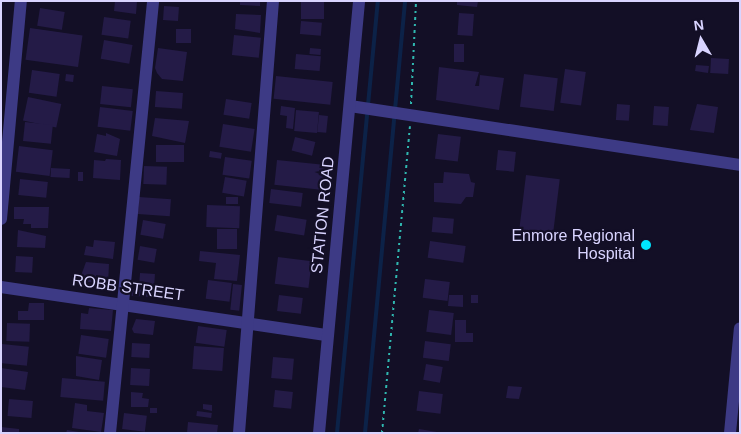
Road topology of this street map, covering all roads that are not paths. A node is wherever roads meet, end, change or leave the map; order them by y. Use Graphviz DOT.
graph roads {
  1 [pos="21,1"];
  2 [pos="153,1"];
  3 [pos="273,1"];
  4 [pos="359,1"];
  5 [pos="350,106"];
  6 [pos="740,165"];
  7 [pos="1,219"];
  8 [pos="1,287"];
  9 [pos="123,304"];
  10 [pos="250,321"];
  11 [pos="740,328"];
  12 [pos="327,335"];
  13 [pos="110,433"];
  14 [pos="239,433"];
  15 [pos="319,433"];
  16 [pos="730,433"];
  1 -- 7 [label="street"];
  2 -- 9 [label="street"];
  3 -- 10 [label="street"];
  4 -- 5 [label="street, STATION ROAD"];
  5 -- 6 [label="street"];
  5 -- 12 [label="street, STATION ROAD"];
  8 -- 9 [label="street, ROBB STREET"];
  9 -- 10 [label="street, ROBB STREET"];
  9 -- 13 [label="street"];
  10 -- 12 [label="street, ROBB STREET"];
  10 -- 14 [label="street"];
  11 -- 16 [label="street"];
  12 -- 15 [label="street, STATION ROAD"];
}
